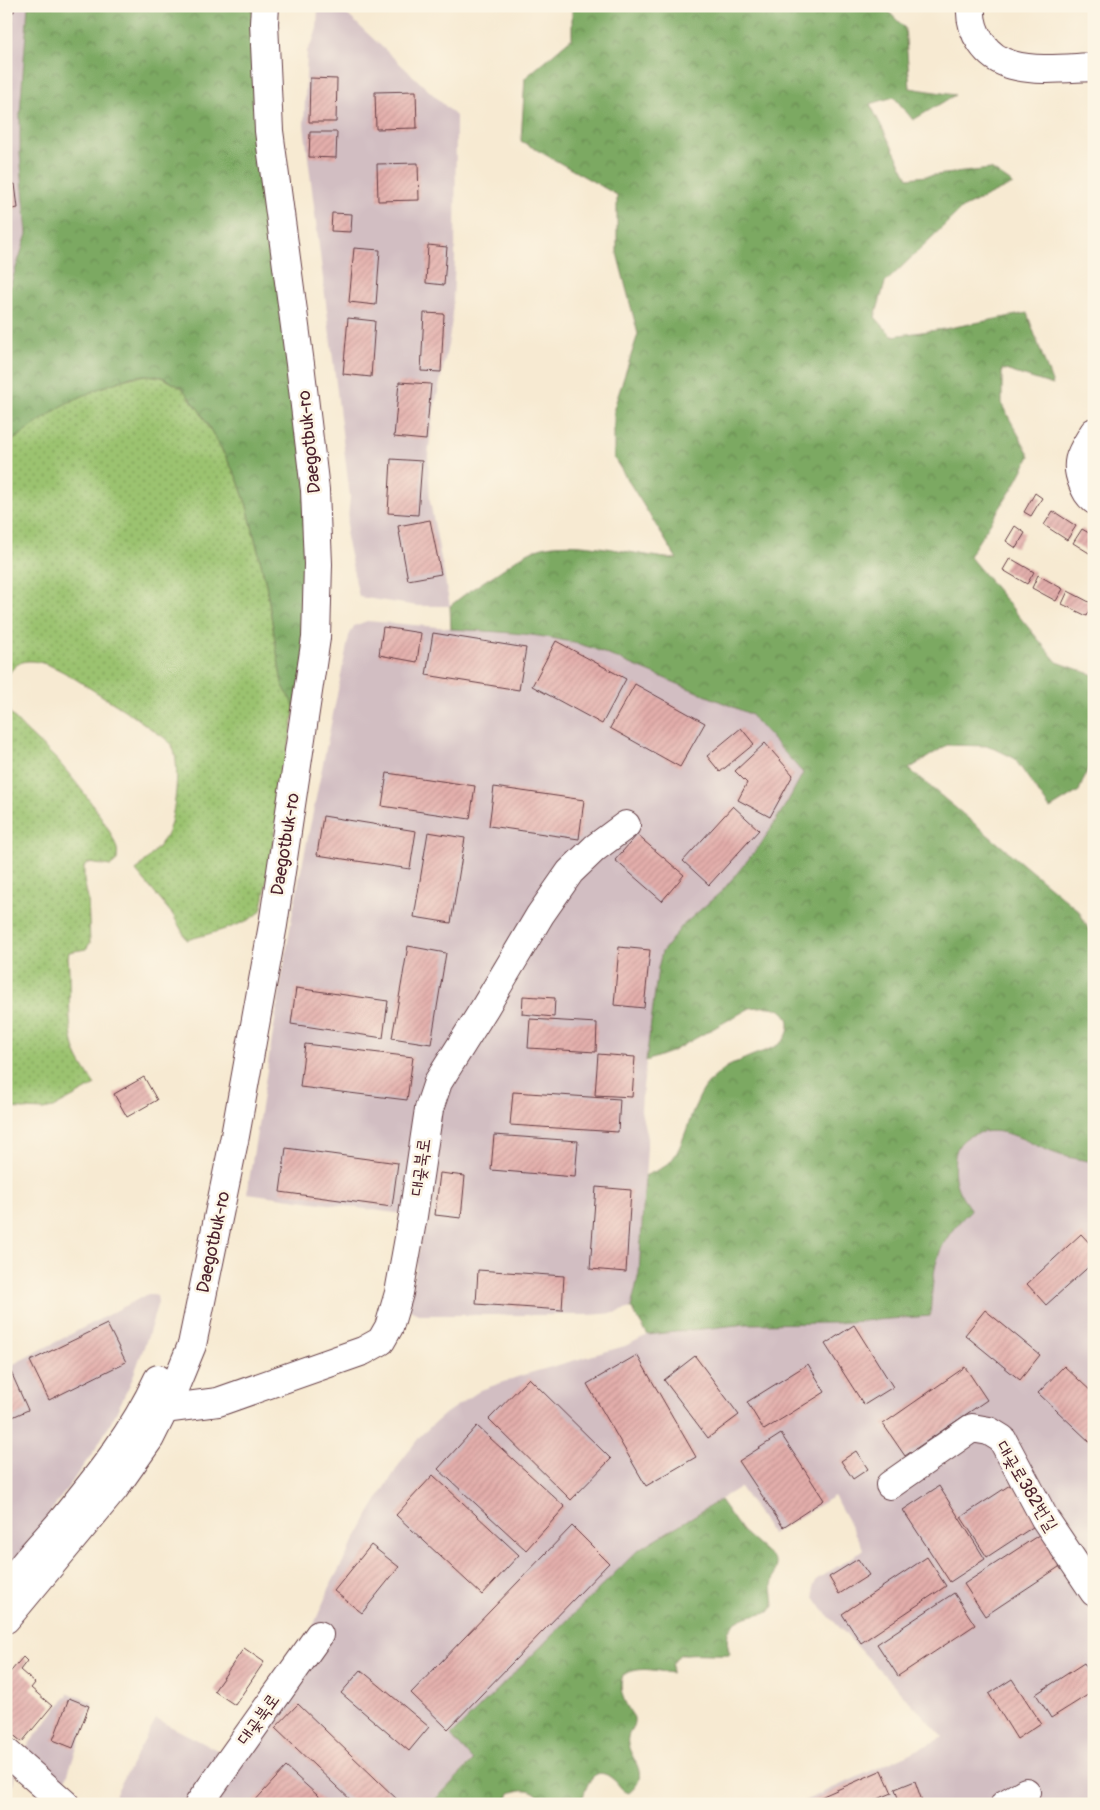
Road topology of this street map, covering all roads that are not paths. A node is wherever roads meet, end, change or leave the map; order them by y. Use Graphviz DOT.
graph roads {
  1 [pos="265,6"];
  2 [pos="971,6"];
  3 [pos="1094,67"];
  4 [pos="1094,432"];
  5 [pos="1094,500"];
  6 [pos="626,825"];
  7 [pos="207,1274"];
  8 [pos="164,1409"];
  9 [pos="890,1485"];
  10 [pos="6,1591"];
  11 [pos="1094,1592"];
  12 [pos="6,1619"];
  13 [pos="319,1634"];
  14 [pos="6,1752"];
  15 [pos="65,1804"];
  16 [pos="198,1804"];
  1 -- 7 [label="street, Daegotbuk-ro"];
  2 -- 3 [label="street"];
  4 -- 5 [label="street"];
  6 -- 8 [label="street, 대곶북로"];
  7 -- 8 [label="street, Daegotbuk-ro"];
  7 -- 10 [label="street"];
  8 -- 12 [label="street, Daegotbuk-ro"];
  9 -- 11 [label="street, 대곶로382번길"];
  13 -- 16 [label="street, 대곶북로"];
  14 -- 15 [label="street"];
}
